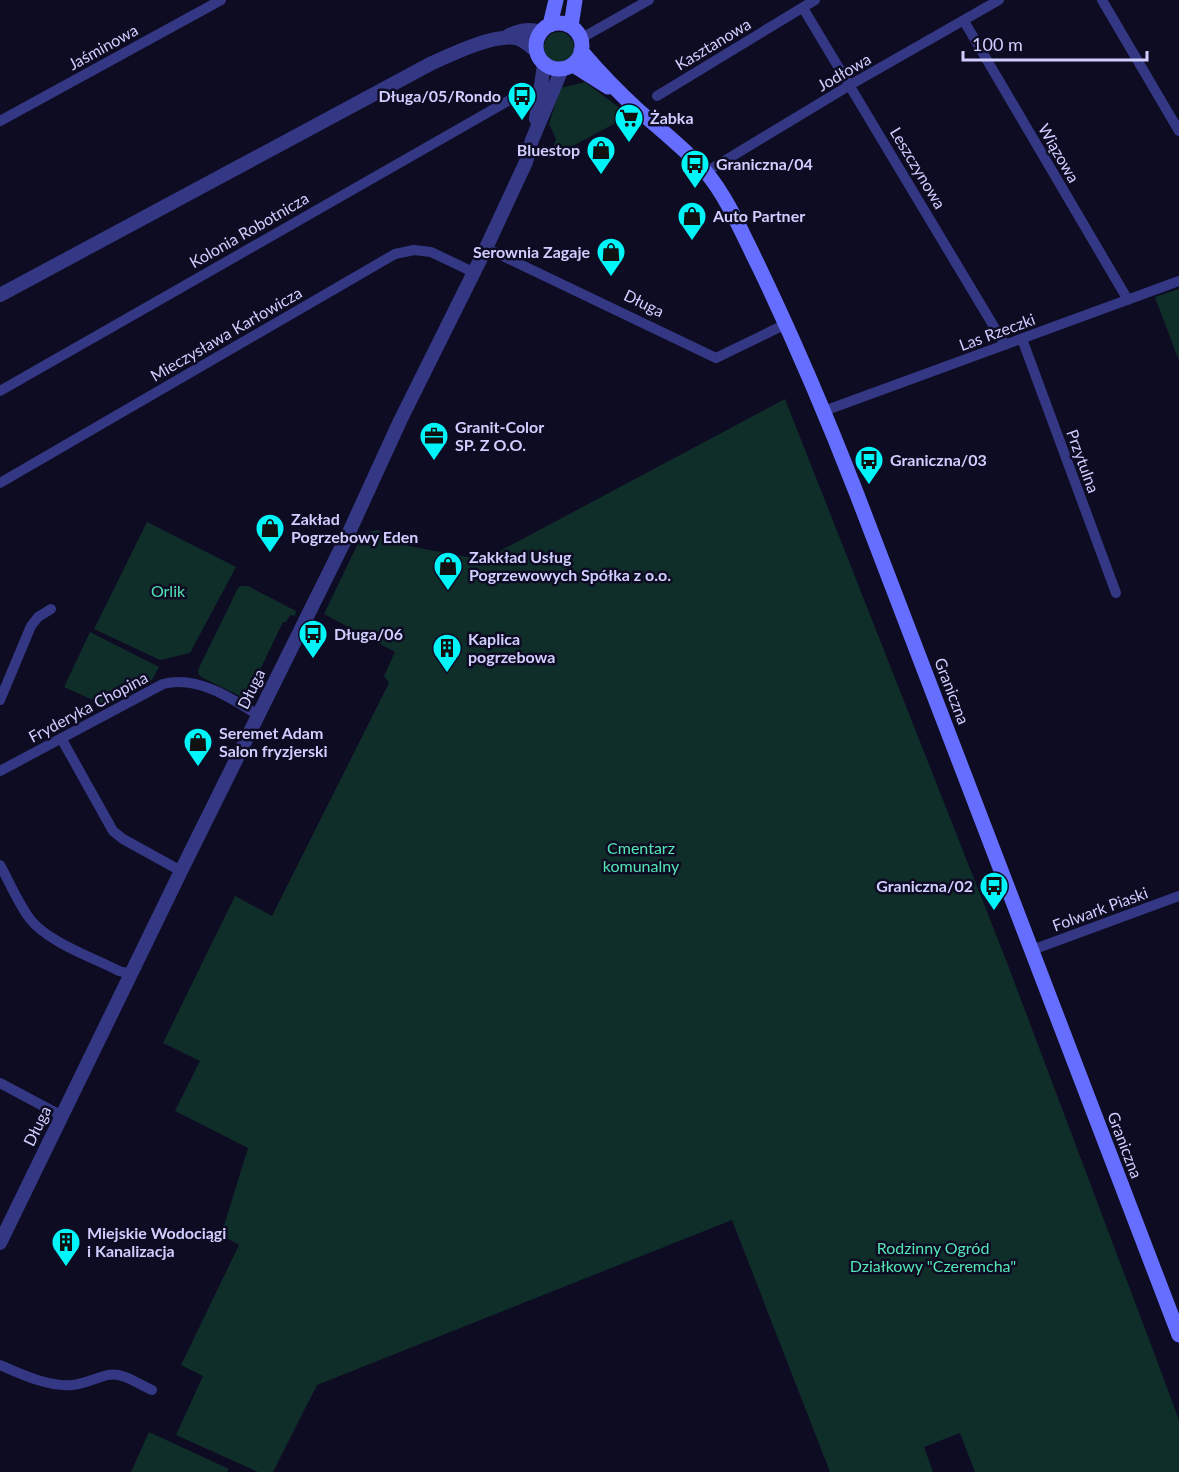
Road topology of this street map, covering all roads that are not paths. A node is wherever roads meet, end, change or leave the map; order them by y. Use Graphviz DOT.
graph roads {
  1 [pos="221,0"];
  2 [pos="556,0"];
  3 [pos="575,0"];
  4 [pos="649,0"];
  5 [pos="815,0"];
  6 [pos="999,0"];
  7 [pos="1102,0"];
  8 [pos="803,8"];
  9 [pos="963,21"];
  10 [pos="571,26"];
  11 [pos="545,28"];
  12 [pos="502,39"];
  13 [pos="581,45"];
  14 [pos="536,51"];
  15 [pos="544,65"];
  16 [pos="567,67"];
  17 [pos="850,85"];
  18 [pos="657,96"];
  19 [pos="515,97"];
  20 [pos="626,98"];
  21 [pos="0,121"];
  22 [pos="1179,131"];
  23 [pos="532,140"];
  24 [pos="706,172"];
  25 [pos="486,248"];
  26 [pos="473,272"];
  27 [pos="1179,281"];
  28 [pos="0,295"];
  29 [pos="1128,300"];
  30 [pos="786,324"];
  31 [pos="1022,339"];
  32 [pos="1005,345"];
  33 [pos="0,392"];
  34 [pos="824,411"];
  35 [pos="0,483"];
  36 [pos="1116,593"];
  37 [pos="51,609"];
  38 [pos="0,700"];
  39 [pos="258,715"];
  40 [pos="62,738"];
  41 [pos="0,771"];
  42 [pos="0,865"];
  43 [pos="181,871"];
  44 [pos="1179,896"];
  45 [pos="1032,950"];
  46 [pos="131,974"];
  47 [pos="0,1083"];
  48 [pos="62,1116"];
  49 [pos="1,1240"];
  50 [pos="1179,1335"];
  51 [pos="0,1365"];
  52 [pos="152,1390"];
  1 -- 21 [label="street, Jaśminowa"];
  2 -- 11 [label="main road"];
  3 -- 10 [label="main road"];
  4 -- 13 [label="street"];
  5 -- 8 [label="street, Kasztanowa"];
  6 -- 9 [label="street, Jodłowa"];
  7 -- 22 [label="street"];
  8 -- 17 [label="street, Leszczynowa"];
  8 -- 18 [label="street, Kasztanowa"];
  9 -- 17 [label="street, Jodłowa"];
  9 -- 29 [label="street, Wiązowa"];
  10 -- 11 [label="main road"];
  10 -- 13 [label="main road"];
  11 -- 12 [label="street"];
  11 -- 14 [label="main road"];
  12 -- 14 [label="street"];
  12 -- 28 [label="street"];
  13 -- 16 [label="main road"];
  13 -- 20 [label="main road, Graniczna"];
  14 -- 15 [label="main road"];
  15 -- 16 [label="main road"];
  15 -- 23 [label="street, Długa"];
  16 -- 20 [label="main road, Graniczna"];
  16 -- 23 [label="street, Długa"];
  17 -- 24 [label="street, Jodłowa"];
  17 -- 32 [label="street, Leszczynowa"];
  19 -- 33 [label="street, Kolonia Robotnicza"];
  20 -- 24 [label="main road, Graniczna"];
  23 -- 25 [label="street, Długa"];
  24 -- 30 [label="main road, Graniczna"];
  25 -- 26 [label="street, Długa"];
  25 -- 30 [label="street, Długa"];
  26 -- 35 [label="street, Mieczysława Karłowicza"];
  26 -- 39 [label="street, Długa"];
  27 -- 29 [label="street, Las Rzeczki"];
  29 -- 31 [label="street, Las Rzeczki"];
  30 -- 34 [label="main road, Graniczna"];
  31 -- 32 [label="street, Las Rzeczki"];
  31 -- 36 [label="street, Przytulna"];
  32 -- 34 [label="street, Las Rzeczki"];
  34 -- 45 [label="main road, Graniczna"];
  37 -- 38 [label="street"];
  39 -- 40 [label="street, Fryderyka Chopina"];
  39 -- 43 [label="street, Długa"];
  40 -- 41 [label="street, Fryderyka Chopina"];
  40 -- 43 [label="street"];
  42 -- 46 [label="street"];
  43 -- 46 [label="street, Długa"];
  44 -- 45 [label="street, Folwark Piaski"];
  45 -- 50 [label="main road, Graniczna"];
  46 -- 48 [label="street, Długa"];
  47 -- 48 [label="street"];
  48 -- 49 [label="street, Długa"];
  51 -- 52 [label="street"];
}
